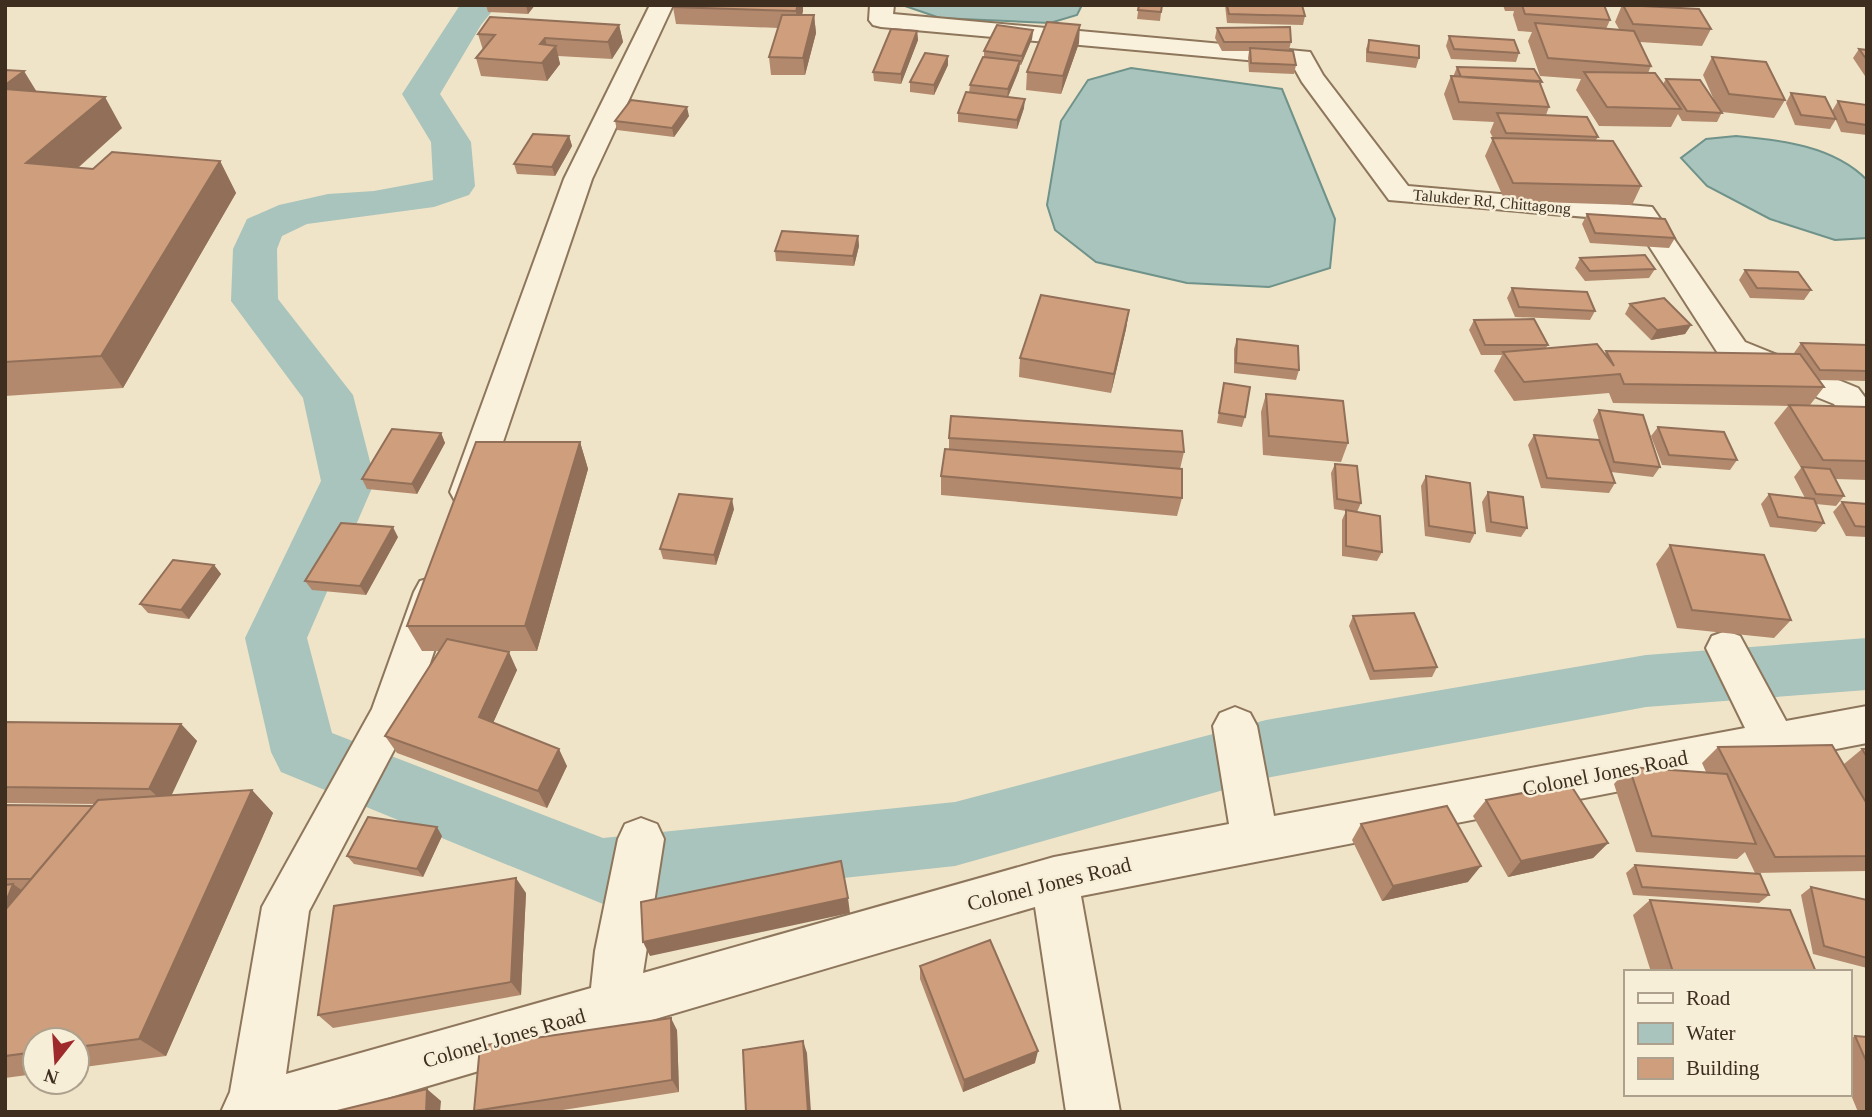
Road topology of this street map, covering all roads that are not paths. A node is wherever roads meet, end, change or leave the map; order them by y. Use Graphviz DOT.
graph roads {
  1 [pos="662,5"];
  2 [pos="882,5"];
  3 [pos="1867,425"];
  4 [pos="459,519"];
  5 [pos="446,558"];
  6 [pos="1726,648"];
  7 [pos="1867,723"];
  8 [pos="1235,726"];
  9 [pos="1772,739"];
  10 [pos="1253,832"];
  11 [pos="642,839"];
  12 [pos="1054,878"];
  13 [pos="614,1006"];
  14 [pos="251,1111"];
  15 [pos="1093,1112"];
  1 -- 4 [label="street"];
  2 -- 3 [label="street, Talukder Rd, Chittagong"];
  5 -- 14 [label="street"];
  6 -- 9 [label="street"];
  7 -- 9 [label="street, Colonel Jones Road"];
  8 -- 10 [label="street"];
  9 -- 10 [label="street, Colonel Jones Road"];
  10 -- 12 [label="street, Colonel Jones Road"];
  11 -- 13 [label="street"];
  12 -- 13 [label="street, Colonel Jones Road"];
  12 -- 15 [label="street"];
  13 -- 14 [label="street, Colonel Jones Road"];
}
